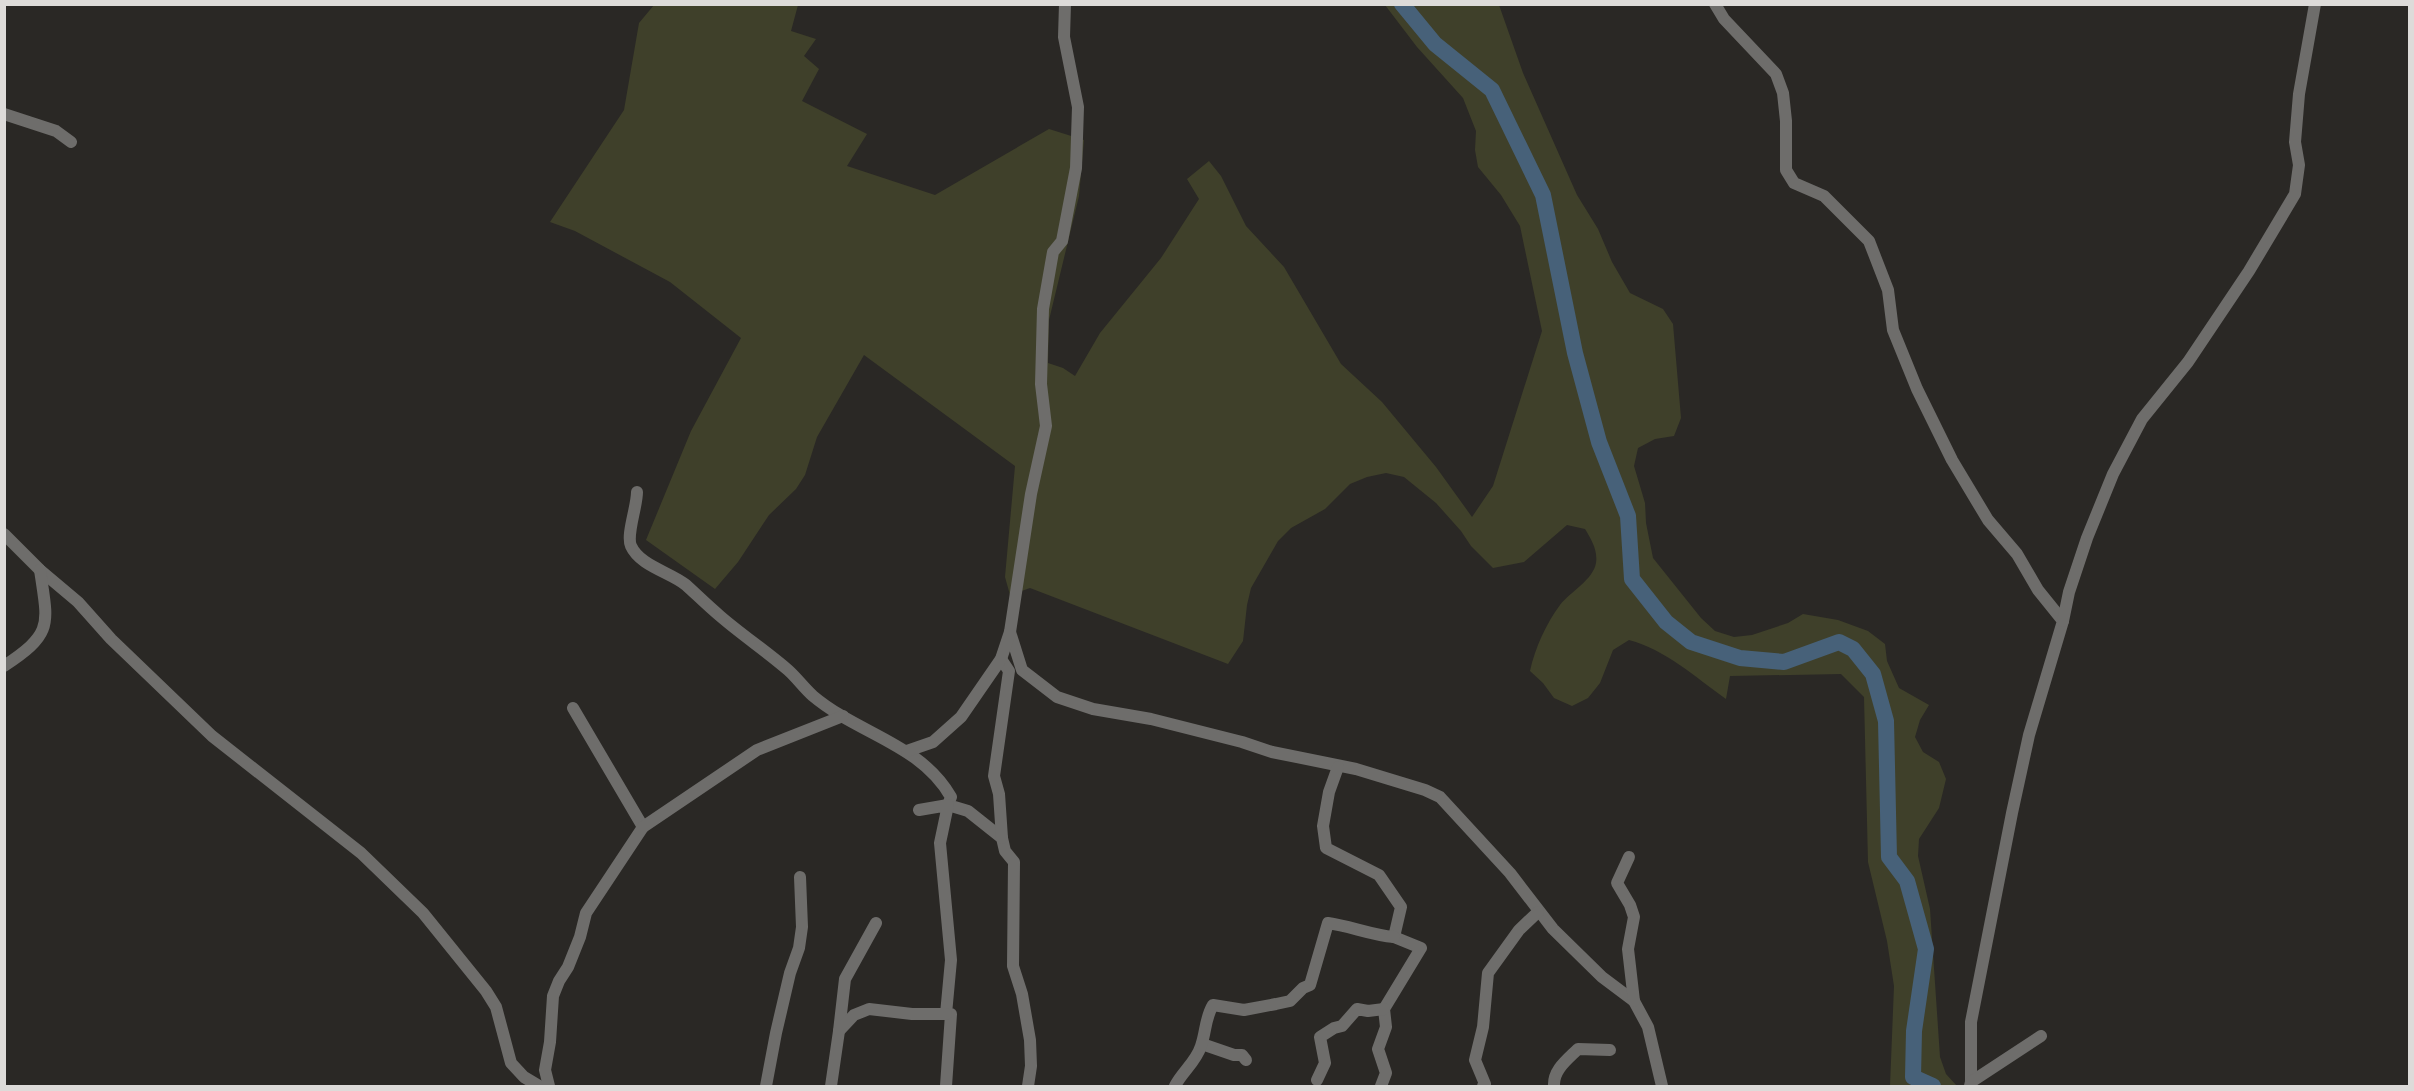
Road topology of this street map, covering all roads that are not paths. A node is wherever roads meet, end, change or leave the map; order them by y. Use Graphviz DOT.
graph roads {
  1 [pos="1065,4"];
  2 [pos="1715,4"];
  3 [pos="2315,4"];
  4 [pos="4,114"];
  5 [pos="71,142"];
  6 [pos="637,492"];
  7 [pos="4,534"];
  8 [pos="40,570"];
  9 [pos="2063,621"];
  10 [pos="1010,632"];
  11 [pos="1001,659"];
  12 [pos="4,666"];
  13 [pos="573,708"];
  14 [pos="843,716"];
  15 [pos="907,751"];
  16 [pos="1338,767"];
  17 [pos="948,805"];
  18 [pos="919,810"];
  19 [pos="643,827"];
  20 [pos="1002,838"];
  21 [pos="1629,857"];
  22 [pos="800,877"];
  23 [pos="1538,912"];
  24 [pos="876,923"];
  25 [pos="1394,937"];
  26 [pos="1634,1001"];
  27 [pos="1384,1009"];
  28 [pos="946,1014"];
  29 [pos="839,1031"];
  30 [pos="2041,1036"];
  31 [pos="1202,1044"];
  32 [pos="1610,1050"];
  33 [pos="1246,1060"];
  34 [pos="1317,1080"];
  35 [pos="1971,1084"];
  36 [pos="539,1086"];
  37 [pos="549,1086"];
  38 [pos="766,1086"];
  39 [pos="831,1086"];
  40 [pos="946,1086"];
  41 [pos="1028,1086"];
  42 [pos="1175,1086"];
  43 [pos="1381,1086"];
  44 [pos="1484,1086"];
  45 [pos="1554,1086"];
  46 [pos="1662,1086"];
  1 -- 10 [label="street"];
  2 -- 9 [label="street"];
  3 -- 9 [label="street"];
  4 -- 5 [label="street"];
  6 -- 14 [label="street"];
  7 -- 8 [label="street"];
  8 -- 12 [label="street"];
  8 -- 36 [label="street"];
  9 -- 35 [label="street"];
  10 -- 11 [label="street"];
  10 -- 16 [label="street"];
  11 -- 15 [label="street"];
  11 -- 20 [label="street"];
  13 -- 19 [label="street"];
  14 -- 15 [label="street"];
  14 -- 19 [label="street"];
  15 -- 17 [label="street"];
  16 -- 23 [label="street"];
  16 -- 25 [label="street"];
  17 -- 18 [label="street"];
  17 -- 20 [label="street"];
  17 -- 28 [label="street"];
  19 -- 37 [label="street"];
  20 -- 41 [label="street"];
  21 -- 26 [label="street"];
  22 -- 38 [label="street"];
  23 -- 26 [label="street"];
  23 -- 44 [label="street"];
  24 -- 29 [label="street"];
  25 -- 27 [label="street"];
  25 -- 31 [label="street"];
  26 -- 46 [label="street"];
  27 -- 34 [label="street"];
  27 -- 43 [label="street"];
  28 -- 29 [label="street"];
  28 -- 40 [label="street"];
  29 -- 39 [label="street"];
  30 -- 35 [label="street"];
  31 -- 33 [label="street"];
  31 -- 42 [label="street"];
  32 -- 45 [label="street"];
}
